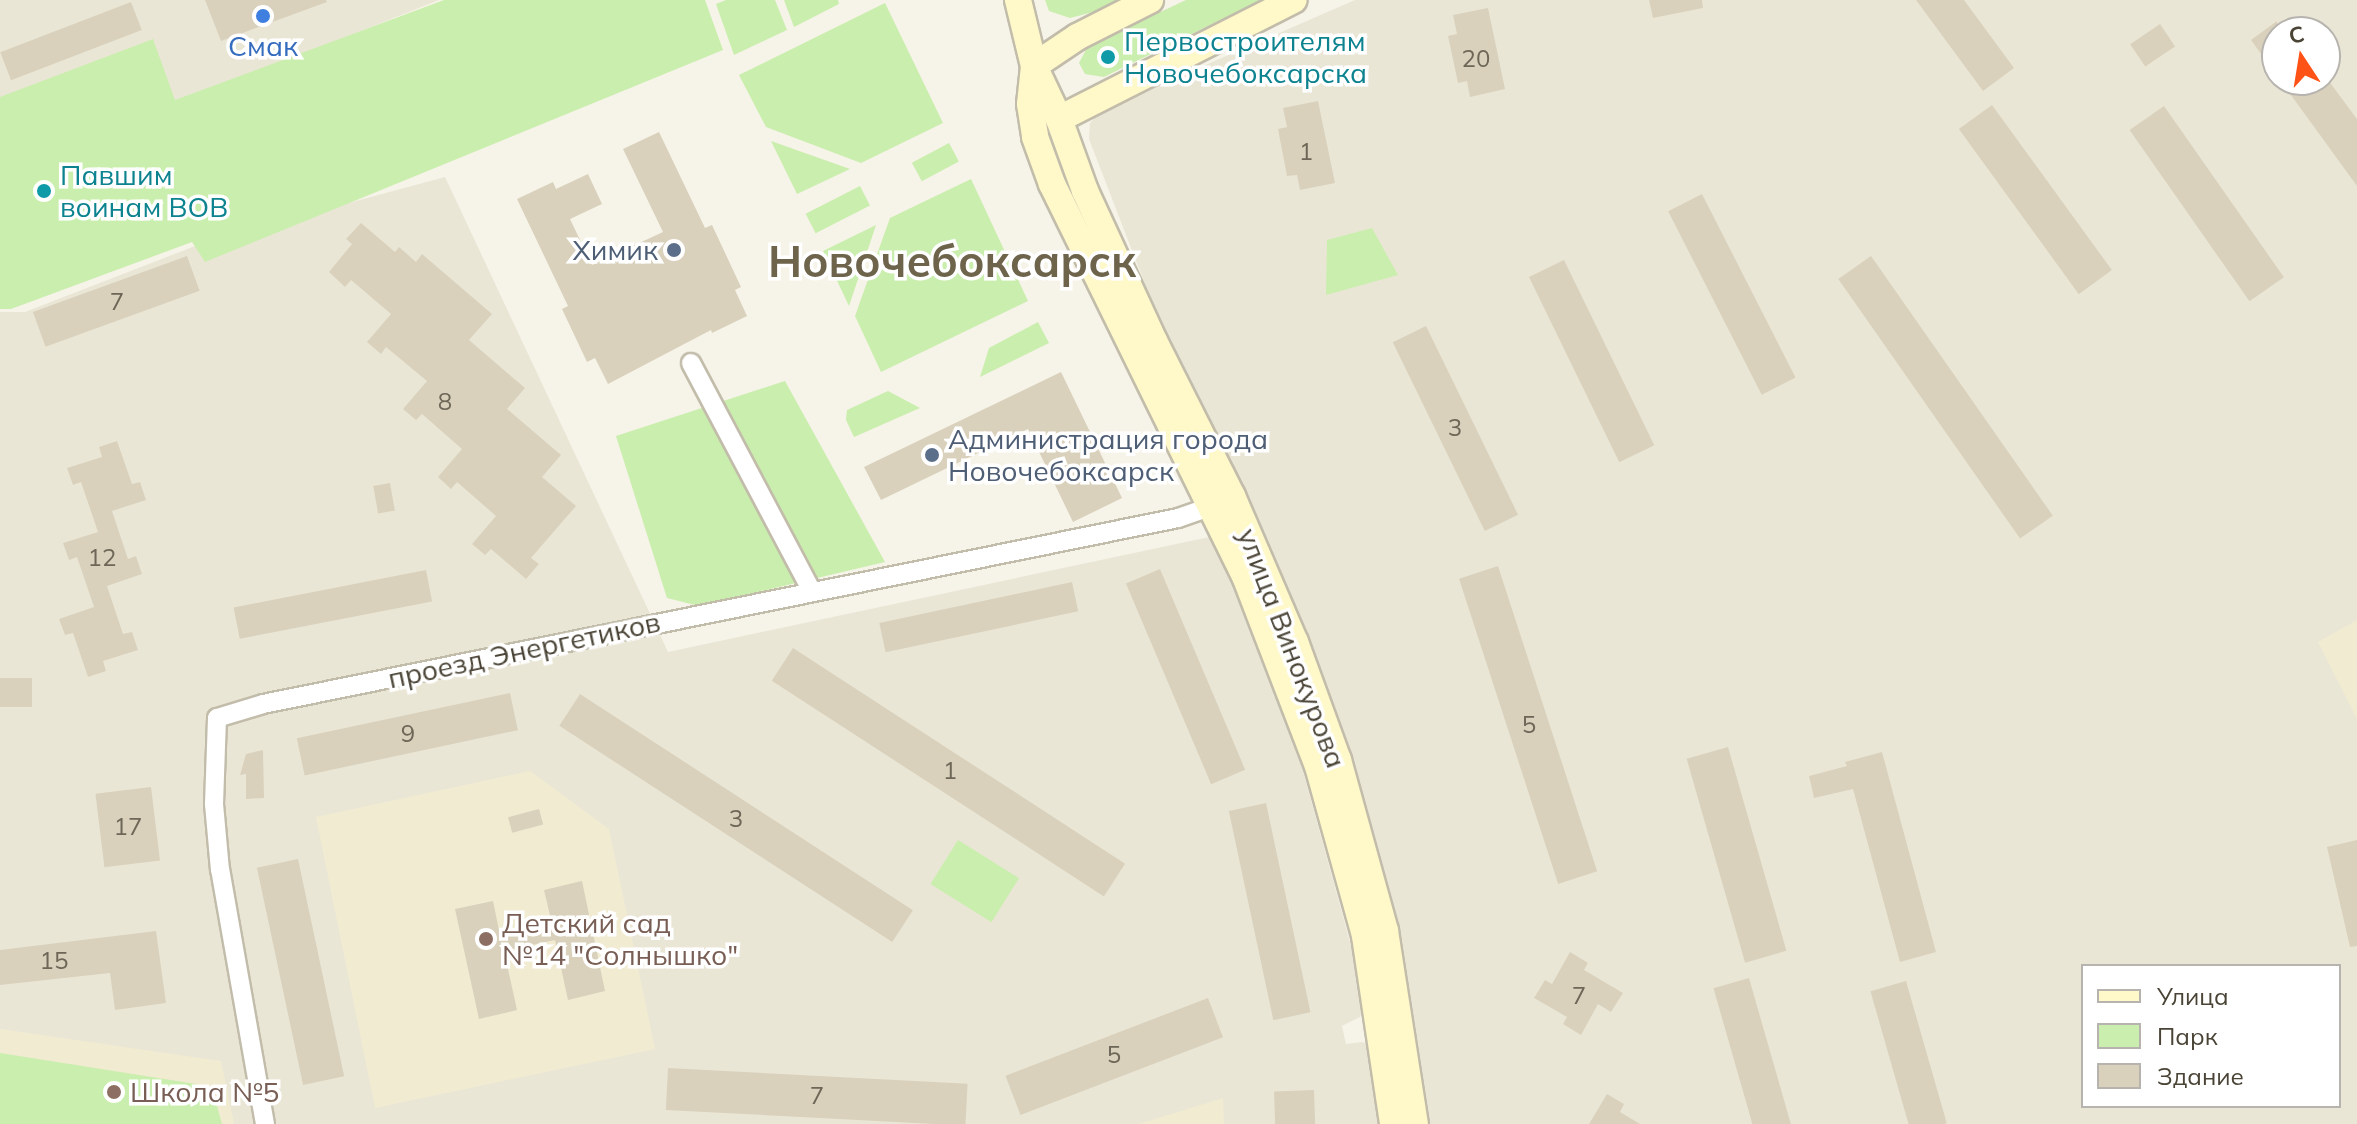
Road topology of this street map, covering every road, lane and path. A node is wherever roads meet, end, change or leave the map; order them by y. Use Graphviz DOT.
graph roads {
  1 [pos="1018,0"];
  2 [pos="1150,0"];
  3 [pos="1294,0"];
  4 [pos="1034,66"];
  5 [pos="1059,119"];
  6 [pos="691,363"];
  7 [pos="1222,501"];
  8 [pos="812,592"];
  9 [pos="1392,1026"];
  10 [pos="265,1124"];
  11 [pos="1393,1124"];
  12 [pos="1415,1124"];
  1 -- 4 [label="main road, улица Винокурова"];
  2 -- 4 [label="main road"];
  3 -- 5 [label="main road"];
  4 -- 5 [label="main road, улица Винокурова"];
  4 -- 7 [label="main road, улица Винокурова"];
  5 -- 7 [label="main road, улица Винокурова"];
  6 -- 8 [label="street"];
  7 -- 8 [label="street, проезд Энергетиков"];
  7 -- 9 [label="main road, улица Винокурова"];
  8 -- 10 [label="street, проезд Энергетиков"];
  9 -- 11 [label="main road, улица Винокурова"];
  9 -- 12 [label="main road, улица Винокурова"];
}
